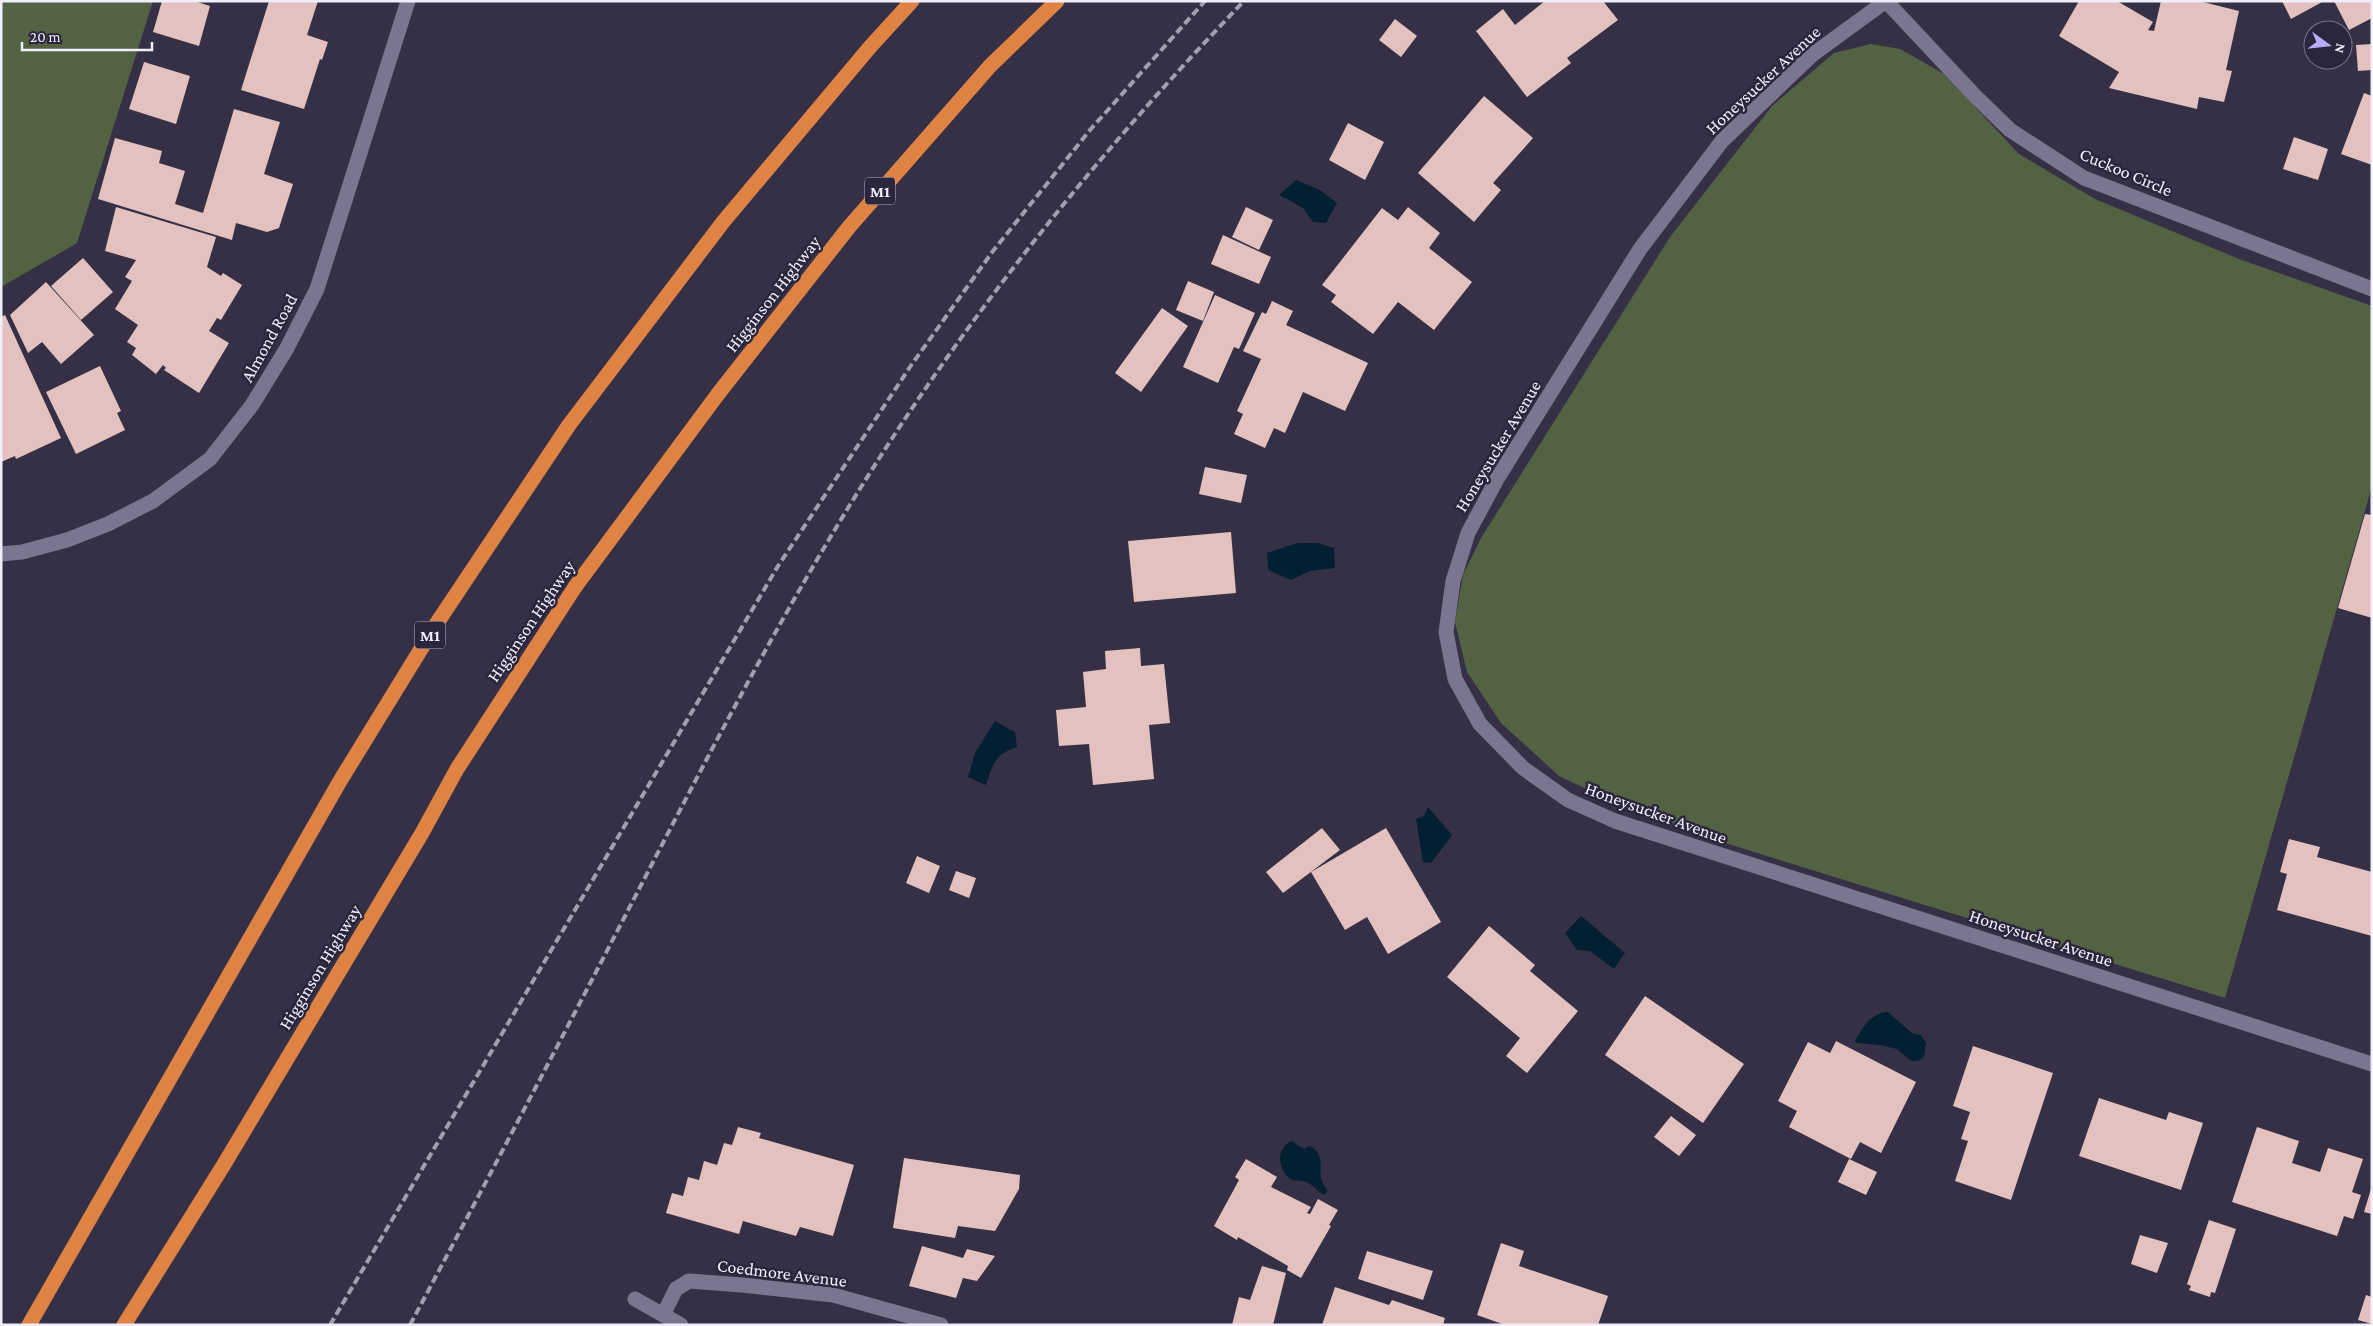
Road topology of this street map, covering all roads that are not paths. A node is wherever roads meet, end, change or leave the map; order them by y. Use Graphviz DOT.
graph roads {
  1 [pos="408,1"];
  2 [pos="912,1"];
  3 [pos="1057,1"];
  4 [pos="1886,1"];
  5 [pos="2372,289"];
  6 [pos="1,554"];
  7 [pos="2372,1064"];
  8 [pos="635,1299"];
  9 [pos="663,1315"];
  10 [pos="29,1325"];
  11 [pos="124,1325"];
  12 [pos="681,1325"];
  13 [pos="941,1325"];
  1 -- 6 [label="street, Almond Road"];
  2 -- 10 [label="highway, M1"];
  3 -- 11 [label="highway, Higginson Highway / M1"];
  4 -- 5 [label="street, Cuckoo Circle"];
  4 -- 7 [label="street, Honeysucker Avenue"];
  8 -- 9 [label="street"];
  9 -- 12 [label="street"];
  9 -- 13 [label="street, Coedmore Avenue"];
}
